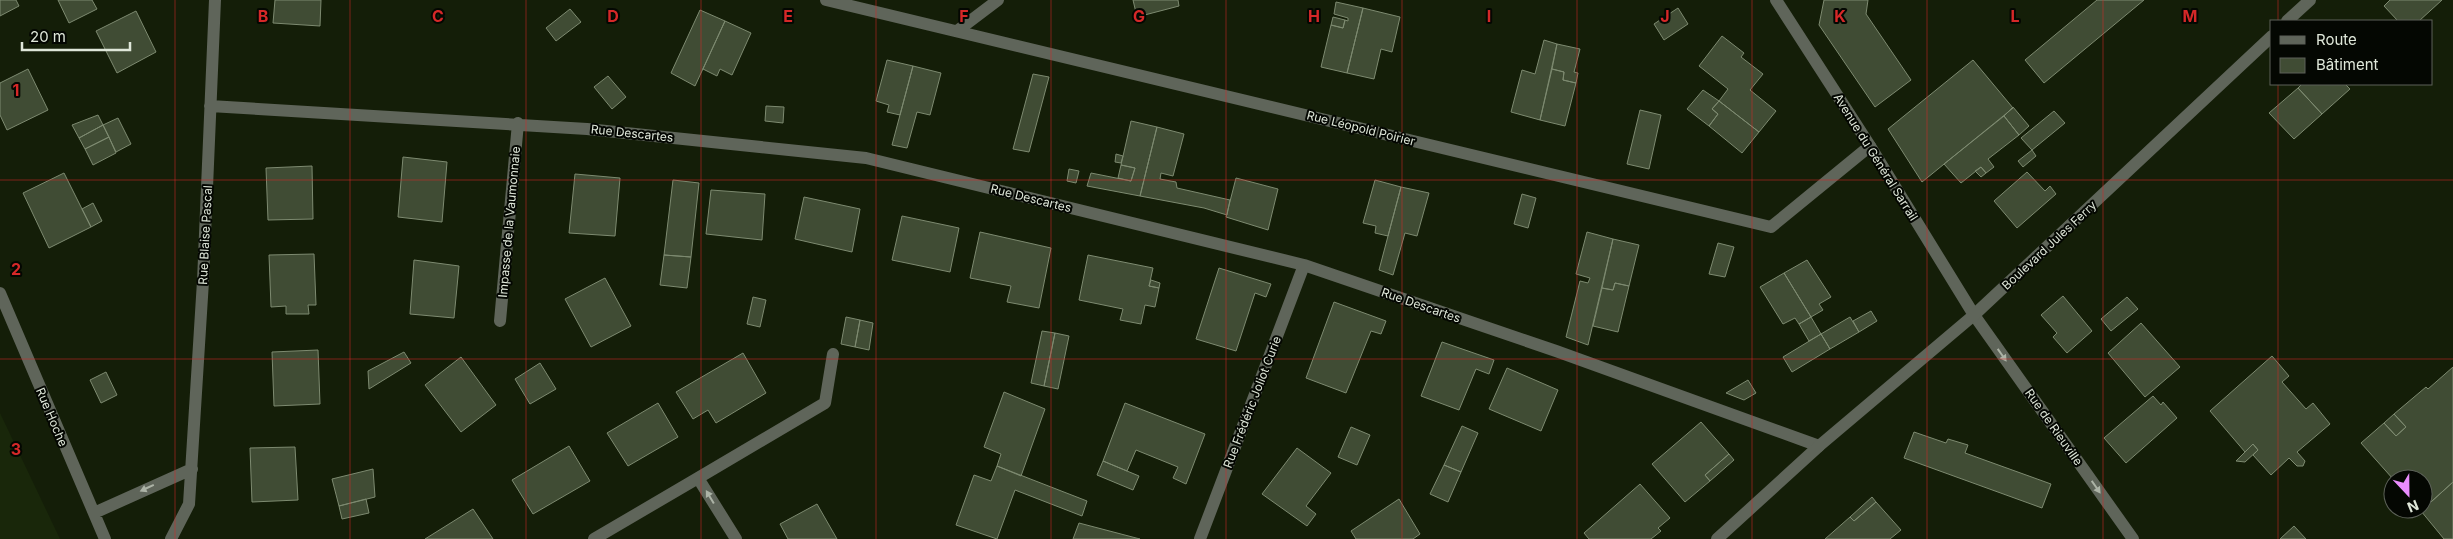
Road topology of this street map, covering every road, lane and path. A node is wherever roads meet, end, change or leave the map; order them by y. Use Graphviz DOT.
graph roads {
  1 [pos="215,0"];
  2 [pos="826,0"];
  3 [pos="998,0"];
  4 [pos="1776,0"];
  5 [pos="2310,0"];
  6 [pos="2288,20"];
  7 [pos="957,31"];
  8 [pos="2270,38"];
  9 [pos="210,106"];
  10 [pos="518,123"];
  11 [pos="1870,146"];
  12 [pos="1304,265"];
  13 [pos="0,293"];
  14 [pos="1974,315"];
  15 [pos="500,322"];
  16 [pos="833,354"];
  17 [pos="1819,446"];
  18 [pos="192,469"];
  19 [pos="698,478"];
  20 [pos="94,513"];
  21 [pos="105,539"];
  22 [pos="171,539"];
  23 [pos="594,539"];
  24 [pos="736,539"];
  25 [pos="1200,539"];
  26 [pos="1717,539"];
  27 [pos="2133,539"];
  1 -- 9 [label="street, Rue Blaise Pascal"];
  2 -- 7 [label="street, Rue Léopold Poirier"];
  3 -- 7 [label="street"];
  4 -- 11 [label="street, Avenue du Général Sarrail"];
  5 -- 6 [label="street"];
  7 -- 11 [label="street, Rue Léopold Poirier"];
  8 -- 14 [label="street, Boulevard Jules Ferry"];
  9 -- 10 [label="street, Rue Descartes"];
  9 -- 18 [label="street, Rue Blaise Pascal"];
  10 -- 12 [label="street, Rue Descartes"];
  10 -- 15 [label="street, Impasse de la Vaumonnaie"];
  11 -- 14 [label="street, Avenue du Général Sarrail"];
  12 -- 17 [label="street, Rue Descartes"];
  12 -- 25 [label="street, Rue Frédéric Joliot Curie"];
  13 -- 20 [label="street, Rue Hoche"];
  14 -- 17 [label="street, Boulevard Jules Ferry"];
  14 -- 27 [label="street, Rue de Rieuville, one-way"];
  16 -- 19 [label="street"];
  17 -- 26 [label="street, Boulevard Jules Ferry"];
  18 -- 20 [label="street, one-way"];
  18 -- 22 [label="street, Rue Blaise Pascal"];
  19 -- 23 [label="street"];
  24 -- 19 [label="street, one-way"];
  20 -- 21 [label="street, Rue Hoche"];
}
